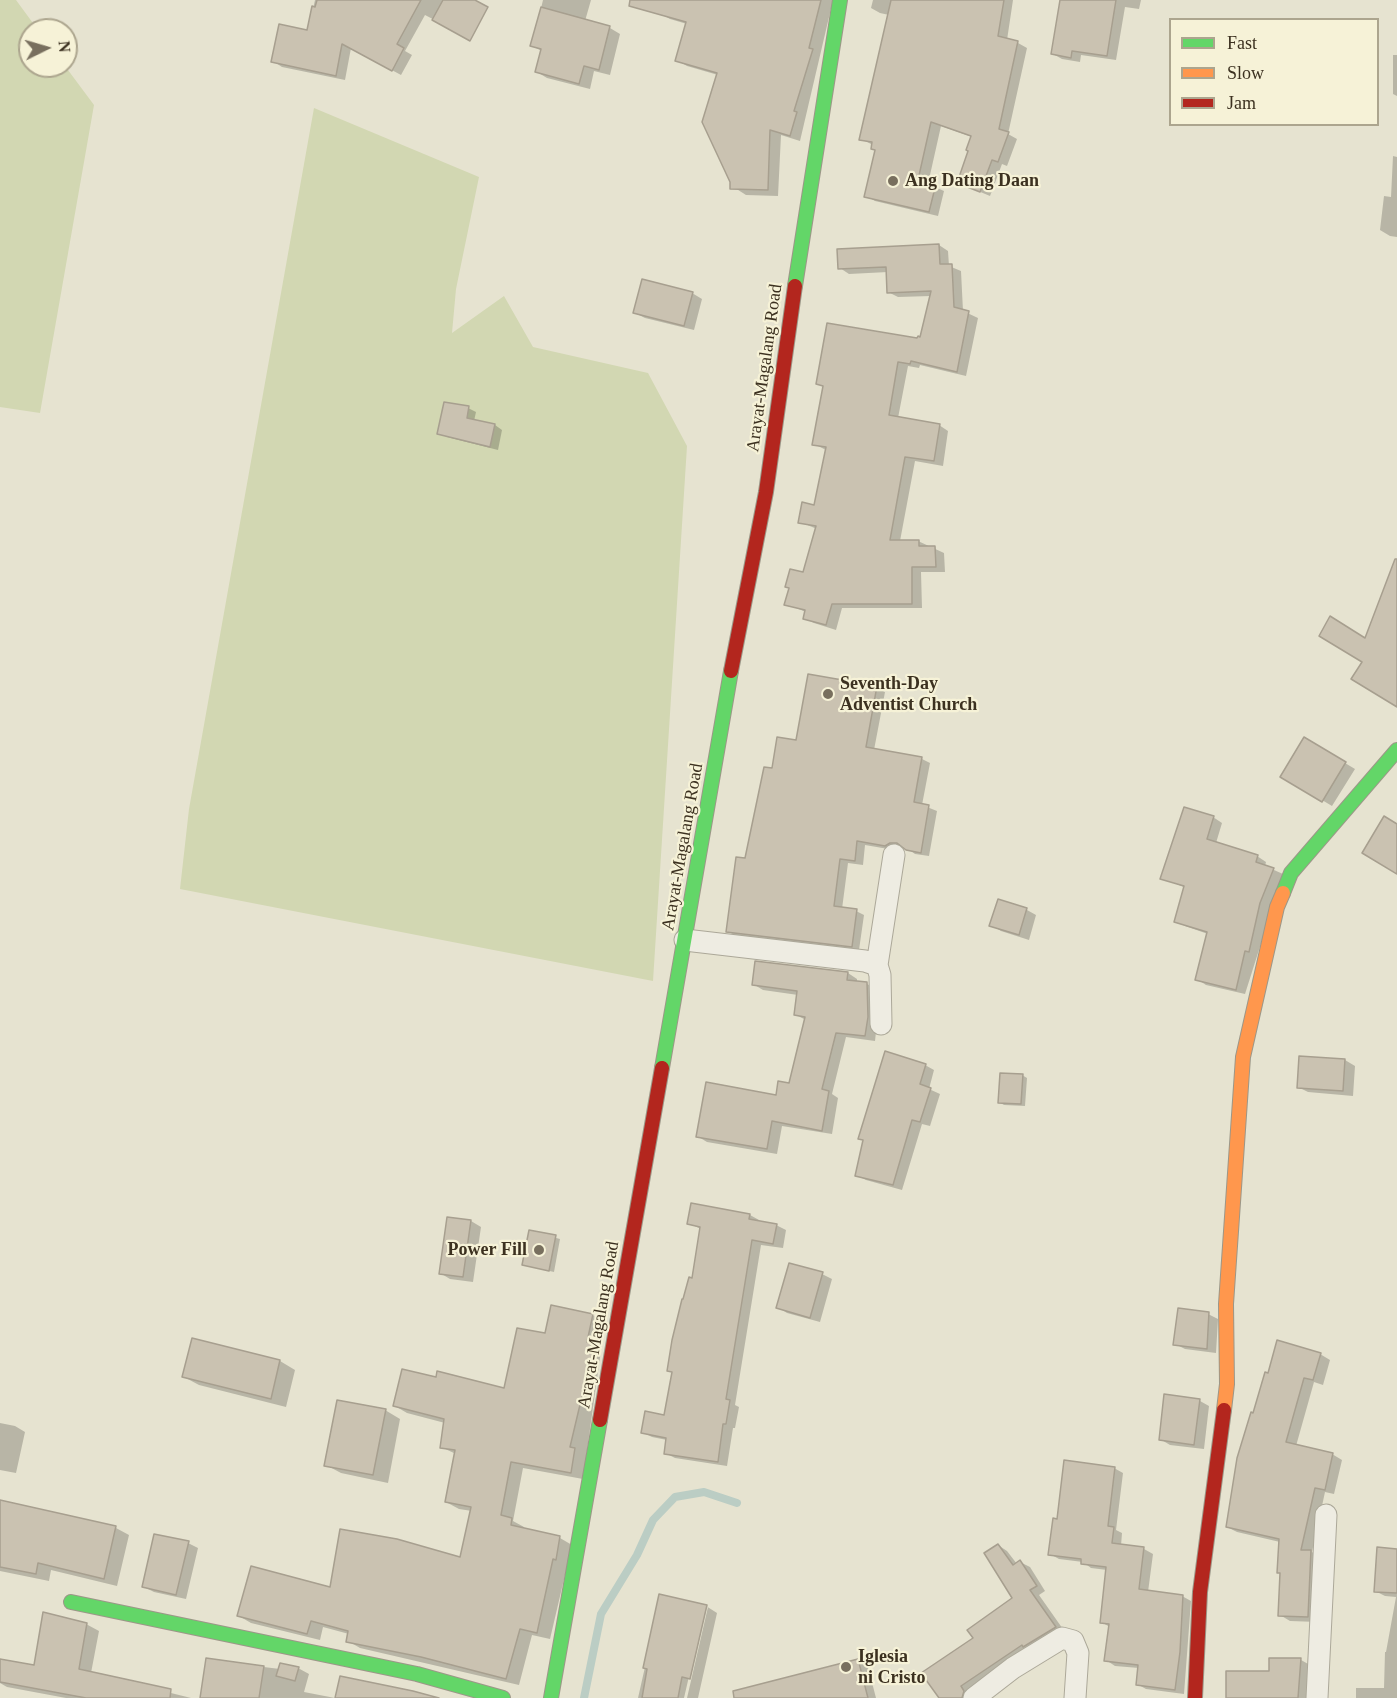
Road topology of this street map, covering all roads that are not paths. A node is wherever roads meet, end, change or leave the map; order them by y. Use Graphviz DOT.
graph roads {
  1 [pos="840,0"];
  2 [pos="1397,750"];
  3 [pos="894,855"];
  4 [pos="685,940"];
  5 [pos="877,965"];
  6 [pos="880,1024"];
  7 [pos="1326,1515"];
  8 [pos="71,1602"];
  9 [pos="503,1698"];
  10 [pos="551,1698"];
  11 [pos="974,1698"];
  12 [pos="1075,1698"];
  13 [pos="1195,1698"];
  14 [pos="1317,1698"];
  1 -- 4 [label="main road, Arayat-Magalang Road"];
  2 -- 13 [label="main road"];
  3 -- 5 [label="street"];
  4 -- 5 [label="street"];
  4 -- 10 [label="main road, Arayat-Magalang Road"];
  5 -- 6 [label="street"];
  7 -- 14 [label="street"];
  8 -- 9 [label="main road"];
  11 -- 12 [label="street"];
}
